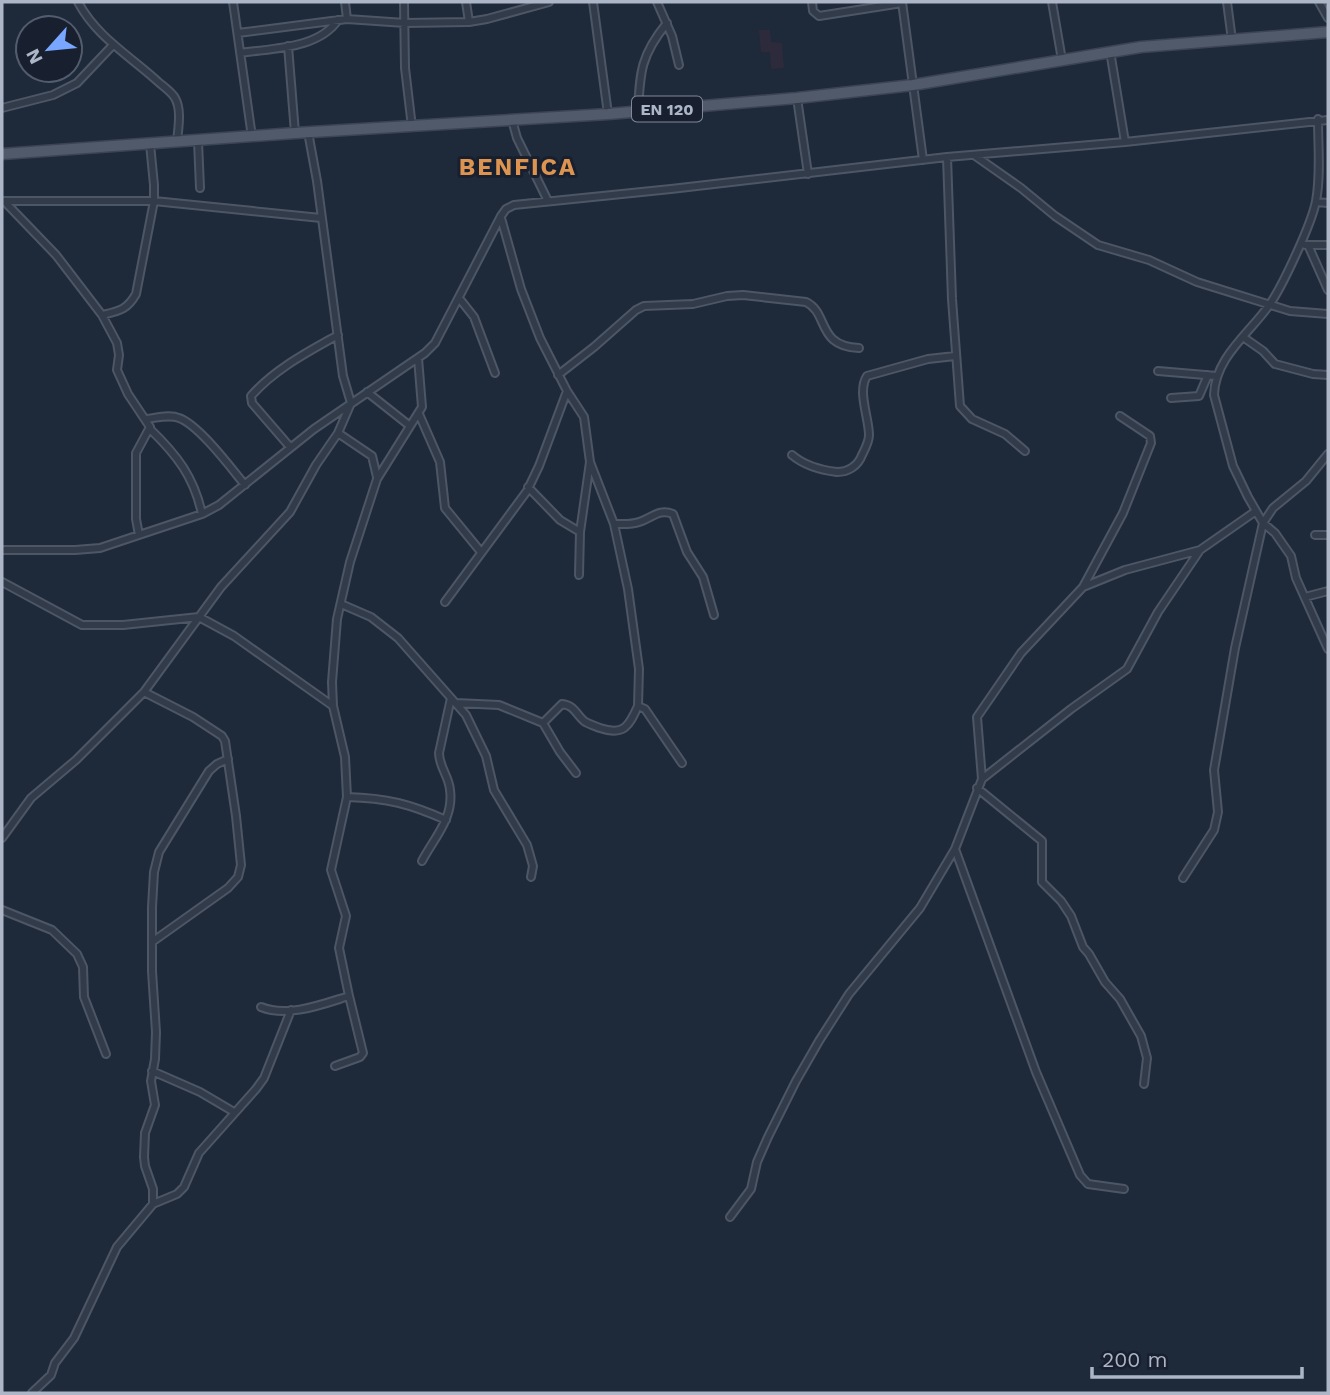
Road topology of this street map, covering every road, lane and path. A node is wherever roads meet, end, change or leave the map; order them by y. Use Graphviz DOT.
graph roads {
  1 [pos="78,2"];
  2 [pos="233,2"];
  3 [pos="345,2"];
  4 [pos="404,2"];
  5 [pos="466,2"];
  6 [pos="550,2"];
  7 [pos="593,2"];
  8 [pos="657,2"];
  9 [pos="813,2"];
  10 [pos="902,2"];
  11 [pos="1052,2"];
  12 [pos="1227,2"];
  13 [pos="1319,2"];
  14 [pos="1328,18"];
  15 [pos="339,19"];
  16 [pos="347,19"];
  17 [pos="469,22"];
  18 [pos="405,23"];
  19 [pos="667,23"];
  20 [pos="1328,32"];
  21 [pos="239,33"];
  22 [pos="1231,40"];
  23 [pos="113,45"];
  24 [pos="288,46"];
  25 [pos="1110,51"];
  26 [pos="241,53"];
  27 [pos="1062,60"];
  28 [pos="679,65"];
  29 [pos="914,85"];
  30 [pos="797,98"];
  31 [pos="2,108"];
  32 [pos="638,111"];
  33 [pos="608,114"];
  34 [pos="512,120"];
  35 [pos="1318,120"];
  36 [pos="1328,120"];
  37 [pos="412,127"];
  38 [pos="308,132"];
  39 [pos="295,133"];
  40 [pos="251,137"];
  41 [pos="198,141"];
  42 [pos="177,142"];
  43 [pos="1125,142"];
  44 [pos="150,144"];
  45 [pos="2,154"];
  46 [pos="974,155"];
  47 [pos="947,157"];
  48 [pos="923,160"];
  49 [pos="808,174"];
  50 [pos="200,188"];
  51 [pos="3,201"];
  52 [pos="154,201"];
  53 [pos="548,201"];
  54 [pos="1316,202"];
  55 [pos="1328,203"];
  56 [pos="501,216"];
  57 [pos="321,218"];
  58 [pos="1300,245"];
  59 [pos="1308,245"];
  60 [pos="1328,245"];
  61 [pos="1328,290"];
  62 [pos="458,298"];
  63 [pos="1270,303"];
  64 [pos="1328,314"];
  65 [pos="103,315"];
  66 [pos="338,335"];
  67 [pos="1242,337"];
  68 [pos="859,348"];
  69 [pos="955,356"];
  70 [pos="418,358"];
  71 [pos="1158,371"];
  72 [pos="495,373"];
  73 [pos="558,375"];
  74 [pos="1208,375"];
  75 [pos="1328,375"];
  76 [pos="1217,376"];
  77 [pos="567,391"];
  78 [pos="367,392"];
  79 [pos="1171,398"];
  80 [pos="351,403"];
  81 [pos="419,414"];
  82 [pos="1120,416"];
  83 [pos="146,419"];
  84 [pos="410,426"];
  85 [pos="150,429"];
  86 [pos="338,433"];
  87 [pos="290,447"];
  88 [pos="1025,452"];
  89 [pos="1328,454"];
  90 [pos="792,455"];
  91 [pos="372,456"];
  92 [pos="390,459"];
  93 [pos="590,462"];
  94 [pos="377,479"];
  95 [pos="245,485"];
  96 [pos="528,488"];
  97 [pos="1256,511"];
  98 [pos="202,514"];
  99 [pos="1263,523"];
  100 [pos="614,524"];
  101 [pos="580,532"];
  102 [pos="139,535"];
  103 [pos="1315,535"];
  104 [pos="1328,535"];
  105 [pos="2,550"];
  106 [pos="1200,550"];
  107 [pos="481,552"];
  108 [pos="579,575"];
  109 [pos="2,582"];
  110 [pos="1083,587"];
  111 [pos="1328,591"];
  112 [pos="1305,597"];
  113 [pos="445,602"];
  114 [pos="341,604"];
  115 [pos="714,615"];
  116 [pos="199,617"];
  117 [pos="1328,649"];
  118 [pos="144,692"];
  119 [pos="453,700"];
  120 [pos="332,706"];
  121 [pos="638,706"];
  122 [pos="542,723"];
  123 [pos="228,759"];
  124 [pos="682,763"];
  125 [pos="576,773"];
  126 [pos="982,779"];
  127 [pos="977,788"];
  128 [pos="347,797"];
  129 [pos="446,820"];
  130 [pos="2,838"];
  131 [pos="955,849"];
  132 [pos="422,861"];
  133 [pos="531,877"];
  134 [pos="1183,878"];
  135 [pos="2,909"];
  136 [pos="152,942"];
  137 [pos="349,996"];
  138 [pos="261,1007"];
  139 [pos="291,1010"];
  140 [pos="106,1054"];
  141 [pos="335,1066"];
  142 [pos="152,1071"];
  143 [pos="1144,1084"];
  144 [pos="234,1112"];
  145 [pos="1124,1189"];
  146 [pos="153,1205"];
  147 [pos="730,1217"];
  148 [pos="32,1393"];
  1 -- 23 [label="street"];
  2 -- 21 [label="street"];
  3 -- 16 [label="street"];
  4 -- 18 [label="street"];
  5 -- 17 [label="street"];
  6 -- 17 [label="street"];
  7 -- 33 [label="street"];
  8 -- 19 [label="street"];
  9 -- 10 [label="street"];
  10 -- 29 [label="street"];
  11 -- 27 [label="street"];
  12 -- 22 [label="street"];
  13 -- 14 [label="street"];
  15 -- 16 [label="street"];
  15 -- 21 [label="street"];
  15 -- 24 [label="street"];
  16 -- 18 [label="street"];
  17 -- 18 [label="street"];
  18 -- 37 [label="street"];
  19 -- 28 [label="street"];
  19 -- 32 [label="street"];
  20 -- 22 [label="main road, EN 120"];
  21 -- 26 [label="street"];
  22 -- 25 [label="main road, EN 120"];
  23 -- 31 [label="street"];
  23 -- 42 [label="street"];
  24 -- 26 [label="street"];
  24 -- 39 [label="street"];
  25 -- 27 [label="main road, EN 120"];
  25 -- 43 [label="street"];
  26 -- 40 [label="street"];
  27 -- 29 [label="main road, EN 120"];
  29 -- 30 [label="main road, EN 120"];
  29 -- 48 [label="street"];
  30 -- 32 [label="main road, EN 120"];
  30 -- 49 [label="street"];
  32 -- 33 [label="main road, EN 120"];
  33 -- 34 [label="main road, EN 120"];
  34 -- 37 [label="main road, EN 120"];
  34 -- 53 [label="street"];
  35 -- 36 [label="street"];
  35 -- 43 [label="street"];
  35 -- 54 [label="street"];
  37 -- 38 [label="main road, EN 120"];
  38 -- 39 [label="main road, EN 120"];
  38 -- 57 [label="street"];
  39 -- 40 [label="main road, EN 120"];
  40 -- 41 [label="main road, EN 120"];
  41 -- 42 [label="main road, EN 120"];
  41 -- 50 [label="street"];
  42 -- 44 [label="main road, EN 120"];
  43 -- 46 [label="street"];
  44 -- 45 [label="main road, EN 120"];
  44 -- 52 [label="street"];
  46 -- 47 [label="street"];
  46 -- 63 [label="street"];
  47 -- 48 [label="street"];
  47 -- 69 [label="street"];
  48 -- 49 [label="street"];
  49 -- 53 [label="street"];
  51 -- 52 [label="street"];
  51 -- 65 [label="street"];
  52 -- 57 [label="street"];
  52 -- 65 [label="street"];
  53 -- 56 [label="street"];
  54 -- 55 [label="street"];
  54 -- 58 [label="street"];
  56 -- 62 [label="street"];
  56 -- 73 [label="street"];
  57 -- 66 [label="street"];
  58 -- 59 [label="street"];
  58 -- 63 [label="street"];
  59 -- 60 [label="street"];
  59 -- 61 [label="street"];
  62 -- 70 [label="street"];
  62 -- 72 [label="street"];
  63 -- 64 [label="street"];
  63 -- 67 [label="street"];
  65 -- 83 [label="street"];
  66 -- 80 [label="street"];
  66 -- 87 [label="street"];
  67 -- 75 [label="street"];
  67 -- 76 [label="street"];
  68 -- 73 [label="street"];
  69 -- 88 [label="street"];
  69 -- 90 [label="street"];
  70 -- 78 [label="street"];
  70 -- 81 [label="street"];
  71 -- 74 [label="street"];
  73 -- 77 [label="street"];
  74 -- 76 [label="street"];
  74 -- 79 [label="street"];
  76 -- 97 [label="street"];
  77 -- 93 [label="street"];
  77 -- 96 [label="street"];
  78 -- 80 [label="street"];
  78 -- 84 [label="street"];
  80 -- 86 [label="street"];
  80 -- 87 [label="street"];
  81 -- 84 [label="street"];
  81 -- 107 [label="street"];
  82 -- 110 [label="street"];
  83 -- 85 [label="street"];
  83 -- 95 [label="street"];
  84 -- 92 [label="street"];
  85 -- 98 [label="street"];
  85 -- 102 [label="street"];
  86 -- 91 [label="street"];
  86 -- 116 [label="street"];
  87 -- 95 [label="street"];
  89 -- 99 [label="street"];
  91 -- 92 [label="street"];
  91 -- 94 [label="street"];
  92 -- 94 [label="street"];
  93 -- 100 [label="street"];
  93 -- 101 [label="street"];
  94 -- 114 [label="street"];
  95 -- 98 [label="street"];
  96 -- 101 [label="street"];
  96 -- 107 [label="street"];
  97 -- 99 [label="street"];
  97 -- 106 [label="street"];
  98 -- 102 [label="street"];
  99 -- 112 [label="street"];
  99 -- 134 [label="street"];
  100 -- 115 [label="street"];
  100 -- 121 [label="street"];
  101 -- 108 [label="street"];
  102 -- 105 [label="street"];
  103 -- 104 [label="street"];
  106 -- 110 [label="street"];
  106 -- 126 [label="street"];
  107 -- 113 [label="street"];
  109 -- 116 [label="street"];
  110 -- 126 [label="street"];
  111 -- 112 [label="street"];
  112 -- 117 [label="street"];
  114 -- 119 [label="street"];
  114 -- 120 [label="street"];
  116 -- 118 [label="street"];
  116 -- 120 [label="street"];
  118 -- 123 [label="street"];
  118 -- 130 [label="street"];
  119 -- 122 [label="street"];
  119 -- 129 [label="street"];
  119 -- 133 [label="street"];
  120 -- 128 [label="street"];
  121 -- 122 [label="street"];
  121 -- 124 [label="street"];
  122 -- 125 [label="street"];
  123 -- 136 [label="street"];
  123 -- 136 [label="street"];
  126 -- 127 [label="street"];
  127 -- 131 [label="street"];
  127 -- 143 [label="street"];
  128 -- 129 [label="street"];
  128 -- 137 [label="street"];
  129 -- 132 [label="street"];
  131 -- 145 [label="street"];
  131 -- 147 [label="street"];
  135 -- 140 [label="street"];
  136 -- 142 [label="street"];
  137 -- 139 [label="street"];
  137 -- 141 [label="street"];
  138 -- 139 [label="street"];
  139 -- 144 [label="street"];
  142 -- 144 [label="street"];
  142 -- 146 [label="street"];
  144 -- 146 [label="street"];
  146 -- 148 [label="street"];
}
